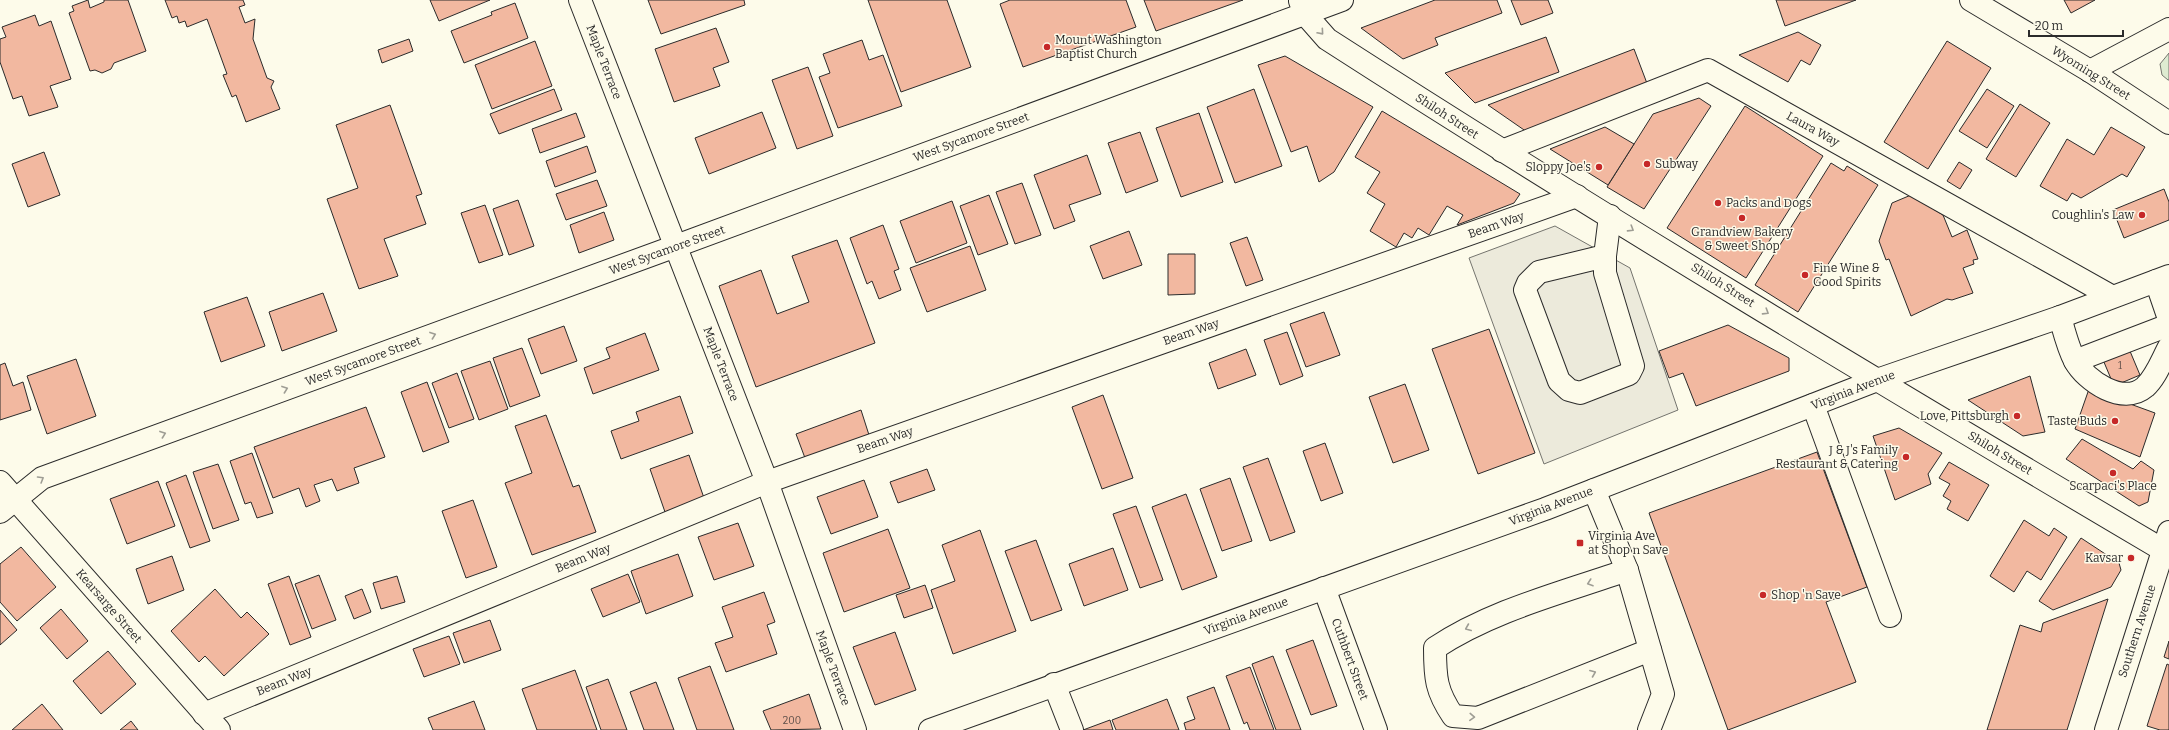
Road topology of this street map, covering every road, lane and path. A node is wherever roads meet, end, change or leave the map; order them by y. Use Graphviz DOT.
graph roads {
  1 [pos="580,0"];
  2 [pos="1342,0"];
  3 [pos="1971,0"];
  4 [pos="1302,7"];
  5 [pos="2169,29"];
  6 [pos="2090,71"];
  7 [pos="2169,124"];
  8 [pos="1502,152"];
  9 [pos="1577,196"];
  10 [pos="1610,216"];
  11 [pos="676,246"];
  12 [pos="1605,256"];
  13 [pos="2162,278"];
  14 [pos="2111,296"];
  15 [pos="2060,317"];
  16 [pos="2169,319"];
  17 [pos="2169,325"];
  18 [pos="2169,347"];
  19 [pos="2075,361"];
  20 [pos="1877,380"];
  21 [pos="1812,405"];
  22 [pos="0,482"];
  23 [pos="766,482"];
  24 [pos="1594,490"];
  25 [pos="8,506"];
  26 [pos="2166,541"];
  27 [pos="1627,570"];
  28 [pos="1324,588"];
  29 [pos="1890,616"];
  30 [pos="1650,650"];
  31 [pos="1054,684"];
  32 [pos="204,714"];
  33 [pos="219,730"];
  34 [pos="855,730"];
  35 [pos="930,730"];
  36 [pos="1072,730"];
  37 [pos="1376,730"];
  38 [pos="1650,730"];
  39 [pos="2106,730"];
  1 -- 11 [label="street, Maple Terrace"];
  2 -- 4 [label="street, West Sycamore Street"];
  3 -- 6 [label="street, Wyoming Street"];
  4 -- 8 [label="street, Shiloh Street, one-way"];
  4 -- 11 [label="street, West Sycamore Street"];
  5 -- 6 [label="street"];
  6 -- 7 [label="street, Wyoming Street"];
  8 -- 9 [label="street, Shiloh Street"];
  8 -- 14 [label="street, Laura Way"];
  9 -- 10 [label="street, Shiloh Street"];
  9 -- 23 [label="street, Beam Way"];
  10 -- 12 [label="street"];
  10 -- 20 [label="street, Shiloh Street, one-way"];
  11 -- 23 [label="street, Maple Terrace"];
  25 -- 11 [label="street, West Sycamore Street, one-way"];
  12 -- 12 [label="street"];
  13 -- 14 [label="street, Virginia Avenue"];
  13 -- 16 [label="street"];
  14 -- 15 [label="street, Virginia Avenue"];
  15 -- 19 [label="street"];
  15 -- 20 [label="street, Virginia Avenue"];
  17 -- 19 [label="street"];
  18 -- 19 [label="street"];
  20 -- 21 [label="street, Virginia Avenue"];
  20 -- 26 [label="street, Shiloh Street"];
  21 -- 24 [label="street, Virginia Avenue"];
  21 -- 29 [label="street"];
  22 -- 25 [label="street, Kearsarge Street"];
  23 -- 32 [label="street, Beam Way"];
  23 -- 34 [label="street, Maple Terrace"];
  24 -- 27 [label="street"];
  24 -- 28 [label="street, Virginia Avenue"];
  25 -- 32 [label="street, Kearsarge Street"];
  26 -- 39 [label="street, Southern Avenue"];
  27 -- 30 [label="street"];
  27 -- 30 [label="street, one-way"];
  28 -- 31 [label="street, Virginia Avenue"];
  28 -- 37 [label="street, Cuthbert Street"];
  30 -- 38 [label="street"];
  31 -- 35 [label="street, Virginia Avenue"];
  31 -- 36 [label="street"];
  32 -- 33 [label="street, Kearsarge Street"];
}
